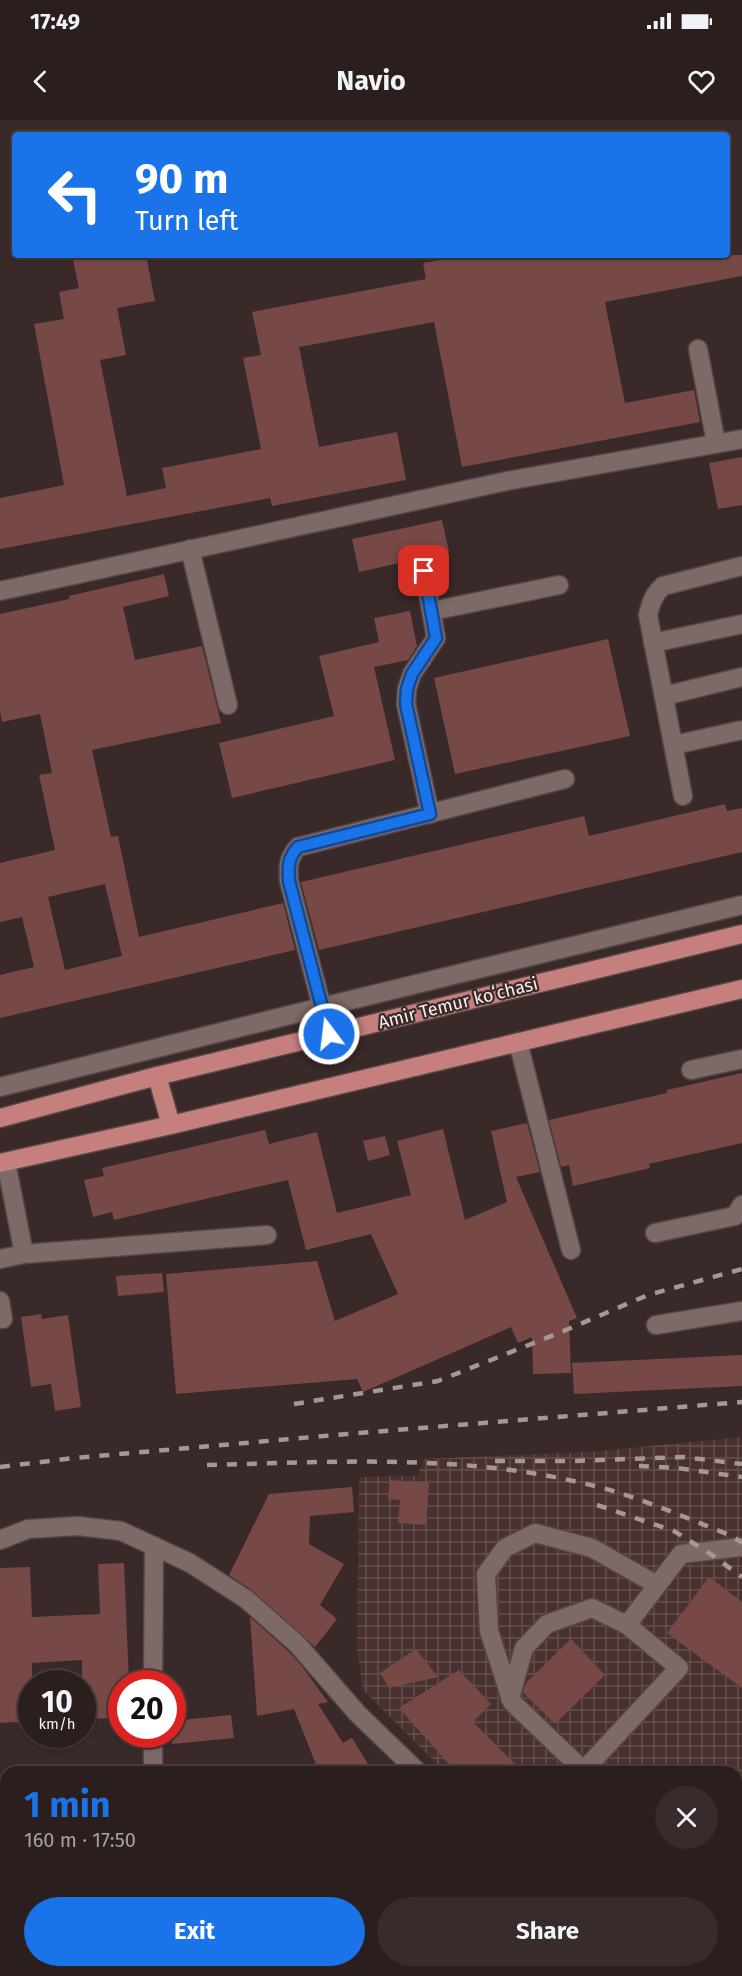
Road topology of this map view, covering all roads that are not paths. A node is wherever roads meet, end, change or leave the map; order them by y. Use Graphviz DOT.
graph roads {
  1 [pos="698,349"];
  2 [pos="742,439"];
  3 [pos="716,443"];
  4 [pos="190,549"];
  5 [pos="742,566"];
  6 [pos="424,571"];
  7 [pos="559,585"];
  8 [pos="0,591"];
  9 [pos="432,611"];
  10 [pos="742,624"];
  11 [pos="653,643"];
  12 [pos="742,677"];
  13 [pos="664,696"];
  14 [pos="228,705"];
  15 [pos="742,730"];
  16 [pos="674,746"];
  17 [pos="565,779"];
  18 [pos="683,796"];
  19 [pos="430,814"];
  20 [pos="742,905"];
  21 [pos="742,934"];
  22 [pos="742,989"];
  23 [pos="322,1007"];
  24 [pos="329,1034"];
  25 [pos="518,1042"];
  26 [pos="742,1059"];
  27 [pos="691,1070"];
  28 [pos="157,1076"];
  29 [pos="0,1087"];
  30 [pos="0,1118"];
  31 [pos="171,1125"];
  32 [pos="3,1163"];
  33 [pos="742,1204"];
  34 [pos="655,1233"];
  35 [pos="267,1235"];
  36 [pos="571,1250"];
  37 [pos="24,1254"];
  38 [pos="0,1259"];
  39 [pos="742,1311"];
  40 [pos="656,1325"];
  41 [pos="0,1540"];
  42 [pos="154,1546"];
  43 [pos="742,1547"];
  44 [pos="657,1585"];
  45 [pos="627,1625"];
  46 [pos="153,1670"];
  47 [pos="510,1698"];
  48 [pos="153,1748"];
  49 [pos="153,1766"];
  50 [pos="412,1766"];
  51 [pos="579,1766"];
  52 [pos="589,1766"];
  1 -- 3 [label="street"];
  2 -- 3 [label="street"];
  3 -- 4 [label="street"];
  4 -- 8 [label="street"];
  4 -- 14 [label="street"];
  5 -- 11 [label="street"];
  6 -- 9 [label="street"];
  7 -- 9 [label="street"];
  9 -- 19 [label="street"];
  10 -- 11 [label="street"];
  11 -- 13 [label="street"];
  12 -- 13 [label="street"];
  13 -- 16 [label="street"];
  15 -- 16 [label="street"];
  16 -- 18 [label="street"];
  17 -- 19 [label="street"];
  19 -- 23 [label="street"];
  20 -- 23 [label="street"];
  21 -- 24 [label="main road, Amir Temur koʻchasi"];
  22 -- 25 [label="main road"];
  23 -- 24 [label="street"];
  23 -- 29 [label="street"];
  24 -- 28 [label="main road, Amir Temur koʻchasi"];
  25 -- 31 [label="main road"];
  25 -- 36 [label="street"];
  26 -- 27 [label="street"];
  28 -- 30 [label="main road, Amir Temur koʻchasi"];
  28 -- 31 [label="main road"];
  31 -- 32 [label="main road"];
  32 -- 37 [label="street"];
  33 -- 34 [label="street"];
  35 -- 37 [label="street"];
  37 -- 38 [label="street"];
  39 -- 40 [label="street"];
  41 -- 42 [label="street"];
  42 -- 46 [label="street"];
  42 -- 50 [label="street"];
  43 -- 44 [label="street"];
  44 -- 45 [label="street"];
  44 -- 47 [label="street"];
  45 -- 47 [label="street"];
  45 -- 52 [label="street"];
  47 -- 51 [label="street"];
  48 -- 49 [label="street"];
}
